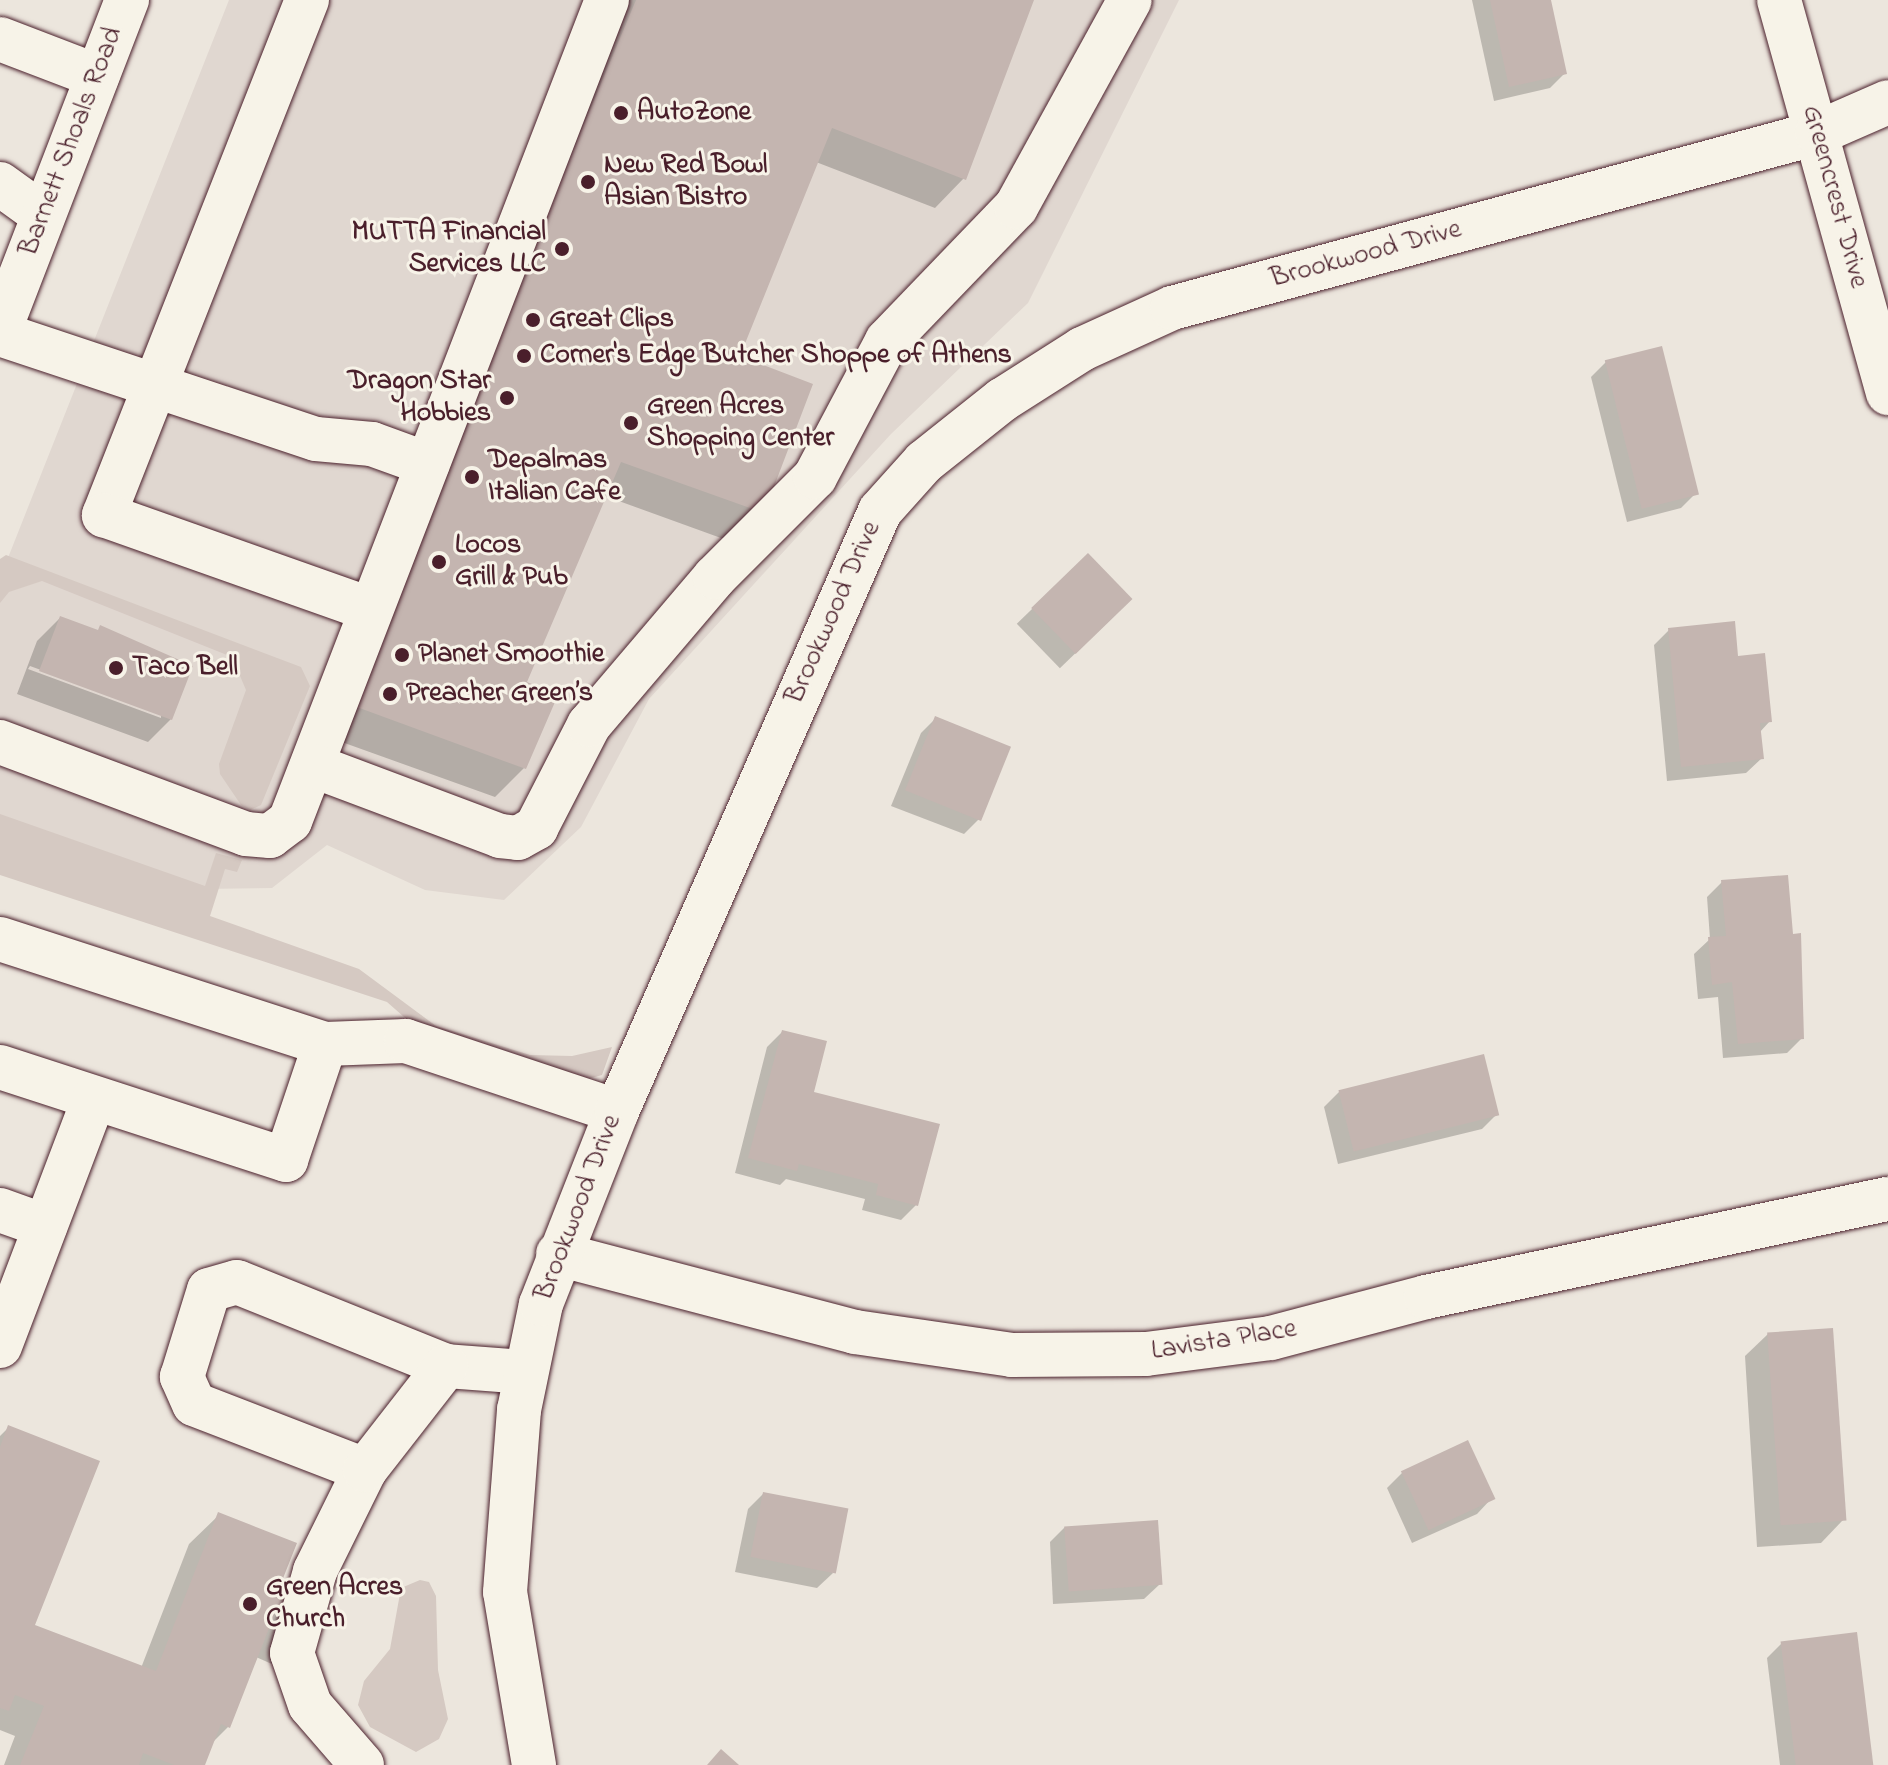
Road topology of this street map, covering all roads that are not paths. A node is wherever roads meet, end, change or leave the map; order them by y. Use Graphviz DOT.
graph roads {
  1 [pos="127,0"];
  2 [pos="307,0"];
  3 [pos="607,0"];
  4 [pos="1130,0"];
  5 [pos="1779,0"];
  6 [pos="3,50"];
  7 [pos="97,76"];
  8 [pos="1888,102"];
  9 [pos="1817,133"];
  10 [pos="0,184"];
  11 [pos="43,215"];
  12 [pos="0,332"];
  13 [pos="155,383"];
  14 [pos="1888,393"];
  15 [pos="427,464"];
  16 [pos="370,609"];
  17 [pos="0,742"];
  18 [pos="314,766"];
  19 [pos="0,939"];
  20 [pos="325,1044"];
  21 [pos="0,1067"];
  22 [pos="94,1098"];
  23 [pos="617,1111"];
  24 [pos="1888,1199"];
  25 [pos="0,1210"];
  26 [pos="45,1226"];
  27 [pos="558,1254"];
  28 [pos="0,1346"];
  29 [pos="446,1366"];
  30 [pos="525,1372"];
  31 [pos="365,1470"];
  32 [pos="362,1765"];
  33 [pos="534,1765"];
  1 -- 7 [label="street, Barnett Shoals Road"];
  2 -- 13 [label="street"];
  3 -- 15 [label="street"];
  4 -- 18 [label="street"];
  5 -- 9 [label="street, Greencrest Drive"];
  6 -- 7 [label="street"];
  7 -- 11 [label="street, Barnett Shoals Road"];
  8 -- 9 [label="street, Brookwood Drive"];
  9 -- 14 [label="street, Greencrest Drive"];
  9 -- 23 [label="street, Brookwood Drive"];
  10 -- 11 [label="street"];
  11 -- 12 [label="street, Barnett Shoals Road"];
  12 -- 13 [label="street"];
  13 -- 15 [label="street"];
  13 -- 16 [label="street"];
  15 -- 16 [label="street"];
  16 -- 18 [label="street"];
  17 -- 18 [label="street"];
  19 -- 20 [label="street"];
  20 -- 22 [label="street"];
  20 -- 23 [label="street"];
  21 -- 22 [label="street"];
  22 -- 26 [label="street"];
  23 -- 27 [label="street, Brookwood Drive"];
  24 -- 27 [label="street, Lavista Place"];
  25 -- 26 [label="street"];
  26 -- 28 [label="street"];
  27 -- 30 [label="street, Brookwood Drive"];
  29 -- 30 [label="street"];
  29 -- 31 [label="street"];
  29 -- 31 [label="street"];
  30 -- 33 [label="street, Brookwood Drive"];
  31 -- 32 [label="street"];
}
